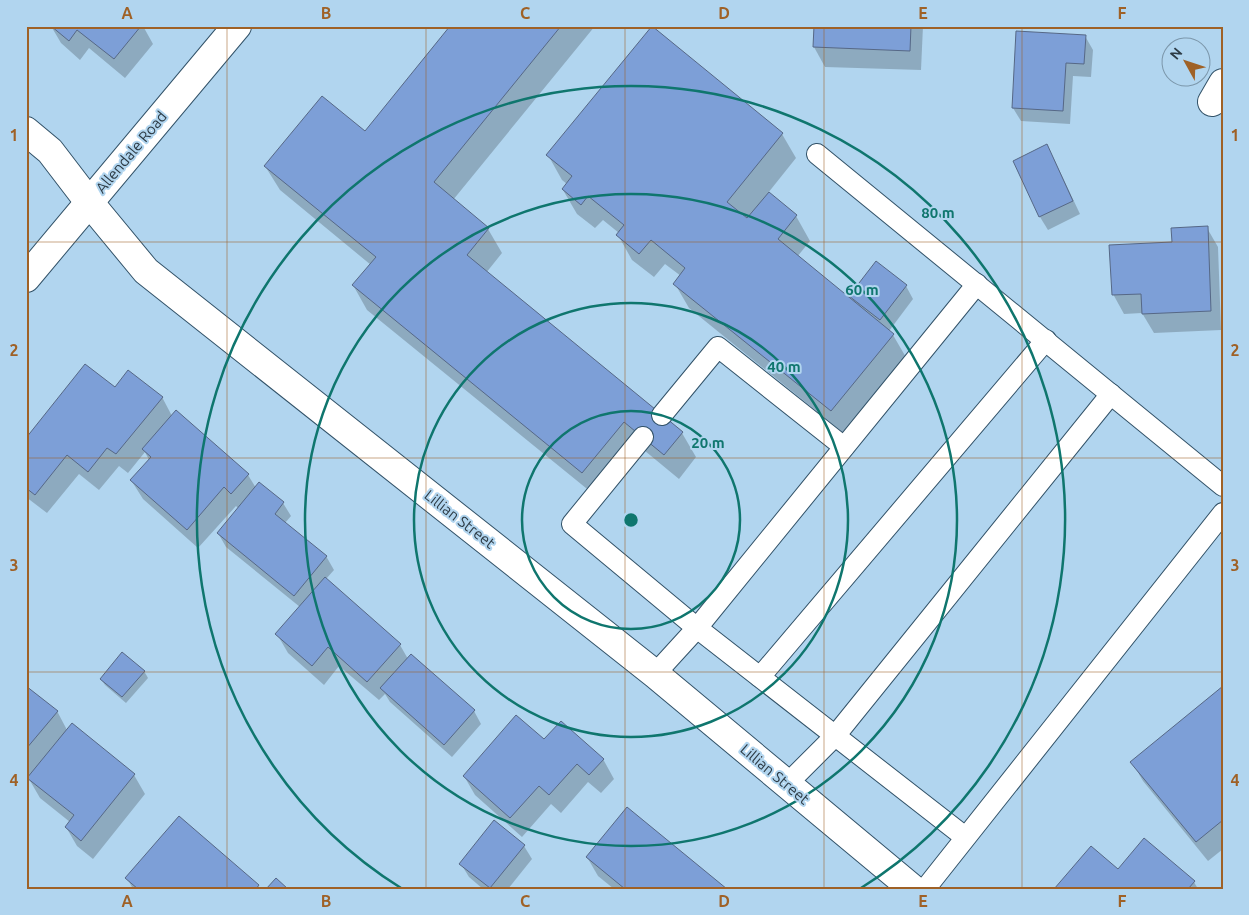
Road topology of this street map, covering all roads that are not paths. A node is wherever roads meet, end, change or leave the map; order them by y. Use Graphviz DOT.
graph roads {
  1 [pos="237,26"];
  2 [pos="26,130"];
  3 [pos="818,154"];
  4 [pos="89,202"];
  5 [pos="26,278"];
  6 [pos="977,284"];
  7 [pos="1046,340"];
  8 [pos="1112,394"];
  9 [pos="662,415"];
  10 [pos="643,437"];
  11 [pos="844,447"];
  12 [pos="1223,486"];
  13 [pos="1223,513"];
  14 [pos="697,628"];
  15 [pos="655,674"];
  16 [pos="760,677"];
  17 [pos="835,736"];
  18 [pos="787,784"];
  19 [pos="965,837"];
  20 [pos="913,889"];
  21 [pos="925,889"];
  1 -- 4 [label="street, Allendale Road"];
  2 -- 4 [label="street, Lillian Street"];
  3 -- 6 [label="lane"];
  4 -- 5 [label="street, Allendale Road"];
  4 -- 15 [label="street, Lillian Street"];
  6 -- 7 [label="lane"];
  6 -- 11 [label="lane"];
  7 -- 8 [label="lane"];
  7 -- 16 [label="lane"];
  8 -- 12 [label="lane"];
  8 -- 17 [label="lane"];
  9 -- 11 [label="lane"];
  10 -- 14 [label="lane"];
  11 -- 14 [label="lane"];
  13 -- 19 [label="lane"];
  14 -- 15 [label="lane"];
  14 -- 16 [label="lane"];
  15 -- 18 [label="street, Lillian Street"];
  16 -- 17 [label="lane"];
  17 -- 18 [label="lane"];
  17 -- 19 [label="lane"];
  18 -- 20 [label="street, Lillian Street"];
  19 -- 21 [label="lane"];
}
